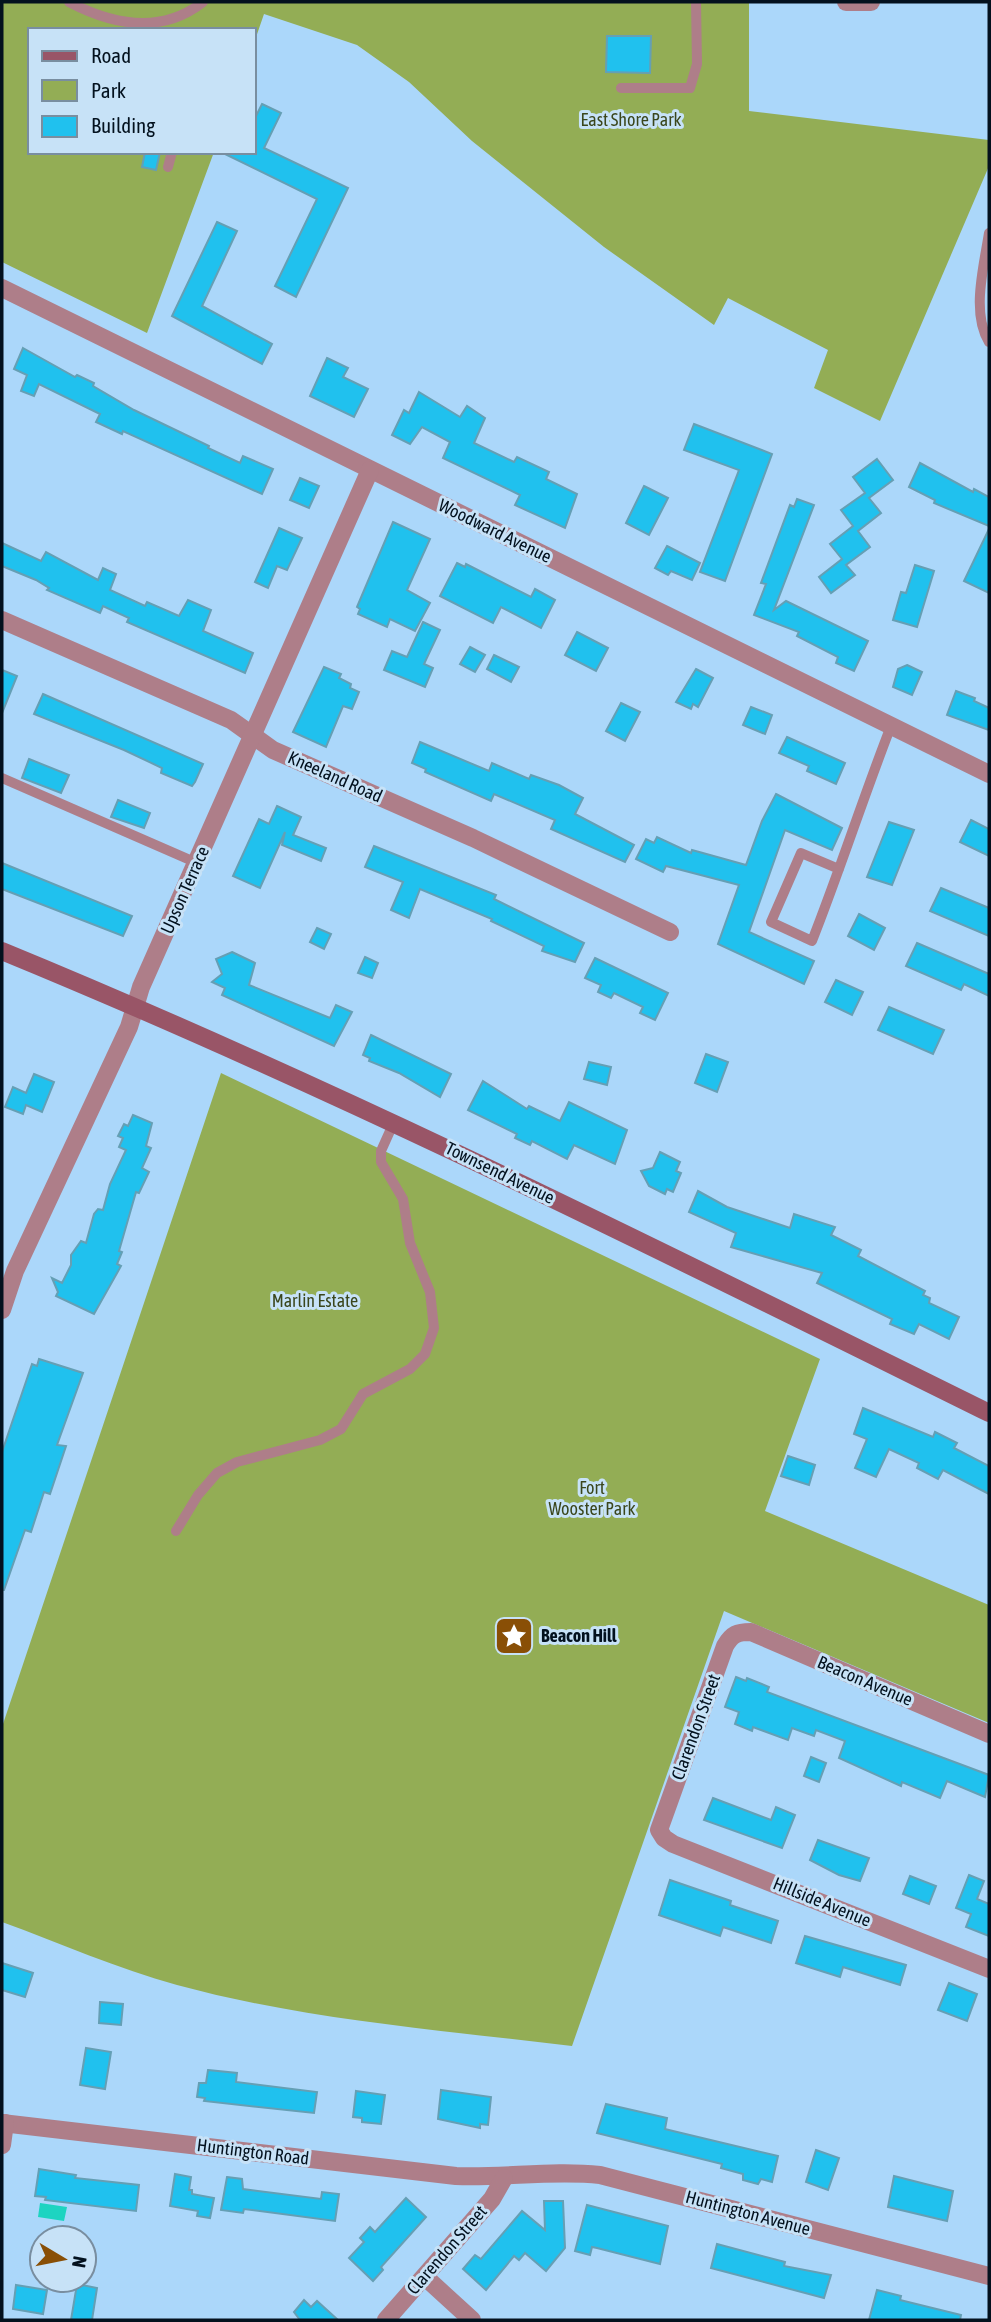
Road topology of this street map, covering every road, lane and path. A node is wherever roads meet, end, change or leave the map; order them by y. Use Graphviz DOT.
graph roads {
  1 [pos="69,2"];
  2 [pos="203,2"];
  3 [pos="696,2"];
  4 [pos="846,2"];
  5 [pos="871,2"];
  6 [pos="151,26"];
  7 [pos="621,88"];
  8 [pos="171,154"];
  9 [pos="168,167"];
  10 [pos="989,233"];
  11 [pos="2,288"];
  12 [pos="989,342"];
  13 [pos="370,470"];
  14 [pos="2,620"];
  15 [pos="891,726"];
  16 [pos="254,733"];
  17 [pos="989,774"];
  18 [pos="2,778"];
  19 [pos="197,863"];
  20 [pos="839,869"];
  21 [pos="670,932"];
  22 [pos="2,951"];
  23 [pos="135,1006"];
  24 [pos="394,1122"];
  25 [pos="8,1269"];
  26 [pos="2,1310"];
  27 [pos="989,1413"];
  28 [pos="176,1531"];
  29 [pos="740,1632"];
  30 [pos="989,1734"];
  31 [pos="659,1830"];
  32 [pos="989,1969"];
  33 [pos="4,2123"];
  34 [pos="2,2145"];
  35 [pos="504,2178"];
  36 [pos="989,2276"];
  37 [pos="425,2277"];
  38 [pos="386,2320"];
  39 [pos="472,2320"];
  1 -- 6 [label="lane"];
  2 -- 6 [label="lane"];
  3 -- 7 [label="lane"];
  4 -- 5 [label="street"];
  8 -- 9 [label="lane"];
  10 -- 12 [label="lane"];
  11 -- 13 [label="street, Woodward Avenue"];
  13 -- 15 [label="street, Woodward Avenue"];
  13 -- 16 [label="street, Upson Terrace"];
  14 -- 16 [label="street, Kneeland Road"];
  15 -- 17 [label="street, Woodward Avenue"];
  15 -- 20 [label="lane"];
  16 -- 19 [label="street, Upson Terrace"];
  16 -- 21 [label="street, Kneeland Road"];
  18 -- 19 [label="lane"];
  19 -- 23 [label="street, Upson Terrace"];
  20 -- 20 [label="lane"];
  22 -- 23 [label="main road, Townsend Avenue"];
  23 -- 24 [label="main road, Townsend Avenue"];
  23 -- 25 [label="street, Upson Terrace"];
  24 -- 27 [label="main road, Townsend Avenue"];
  24 -- 28 [label="lane"];
  25 -- 26 [label="street, Upson Terrace"];
  29 -- 30 [label="street, Beacon Avenue"];
  29 -- 31 [label="street, Clarendon Street"];
  31 -- 32 [label="street, Hillside Avenue"];
  33 -- 34 [label="street"];
  33 -- 35 [label="street, Huntington Road"];
  35 -- 36 [label="street, Huntington Avenue"];
  35 -- 37 [label="street, Clarendon Street"];
  37 -- 38 [label="street, Clarendon Street"];
  37 -- 39 [label="street"];
}
